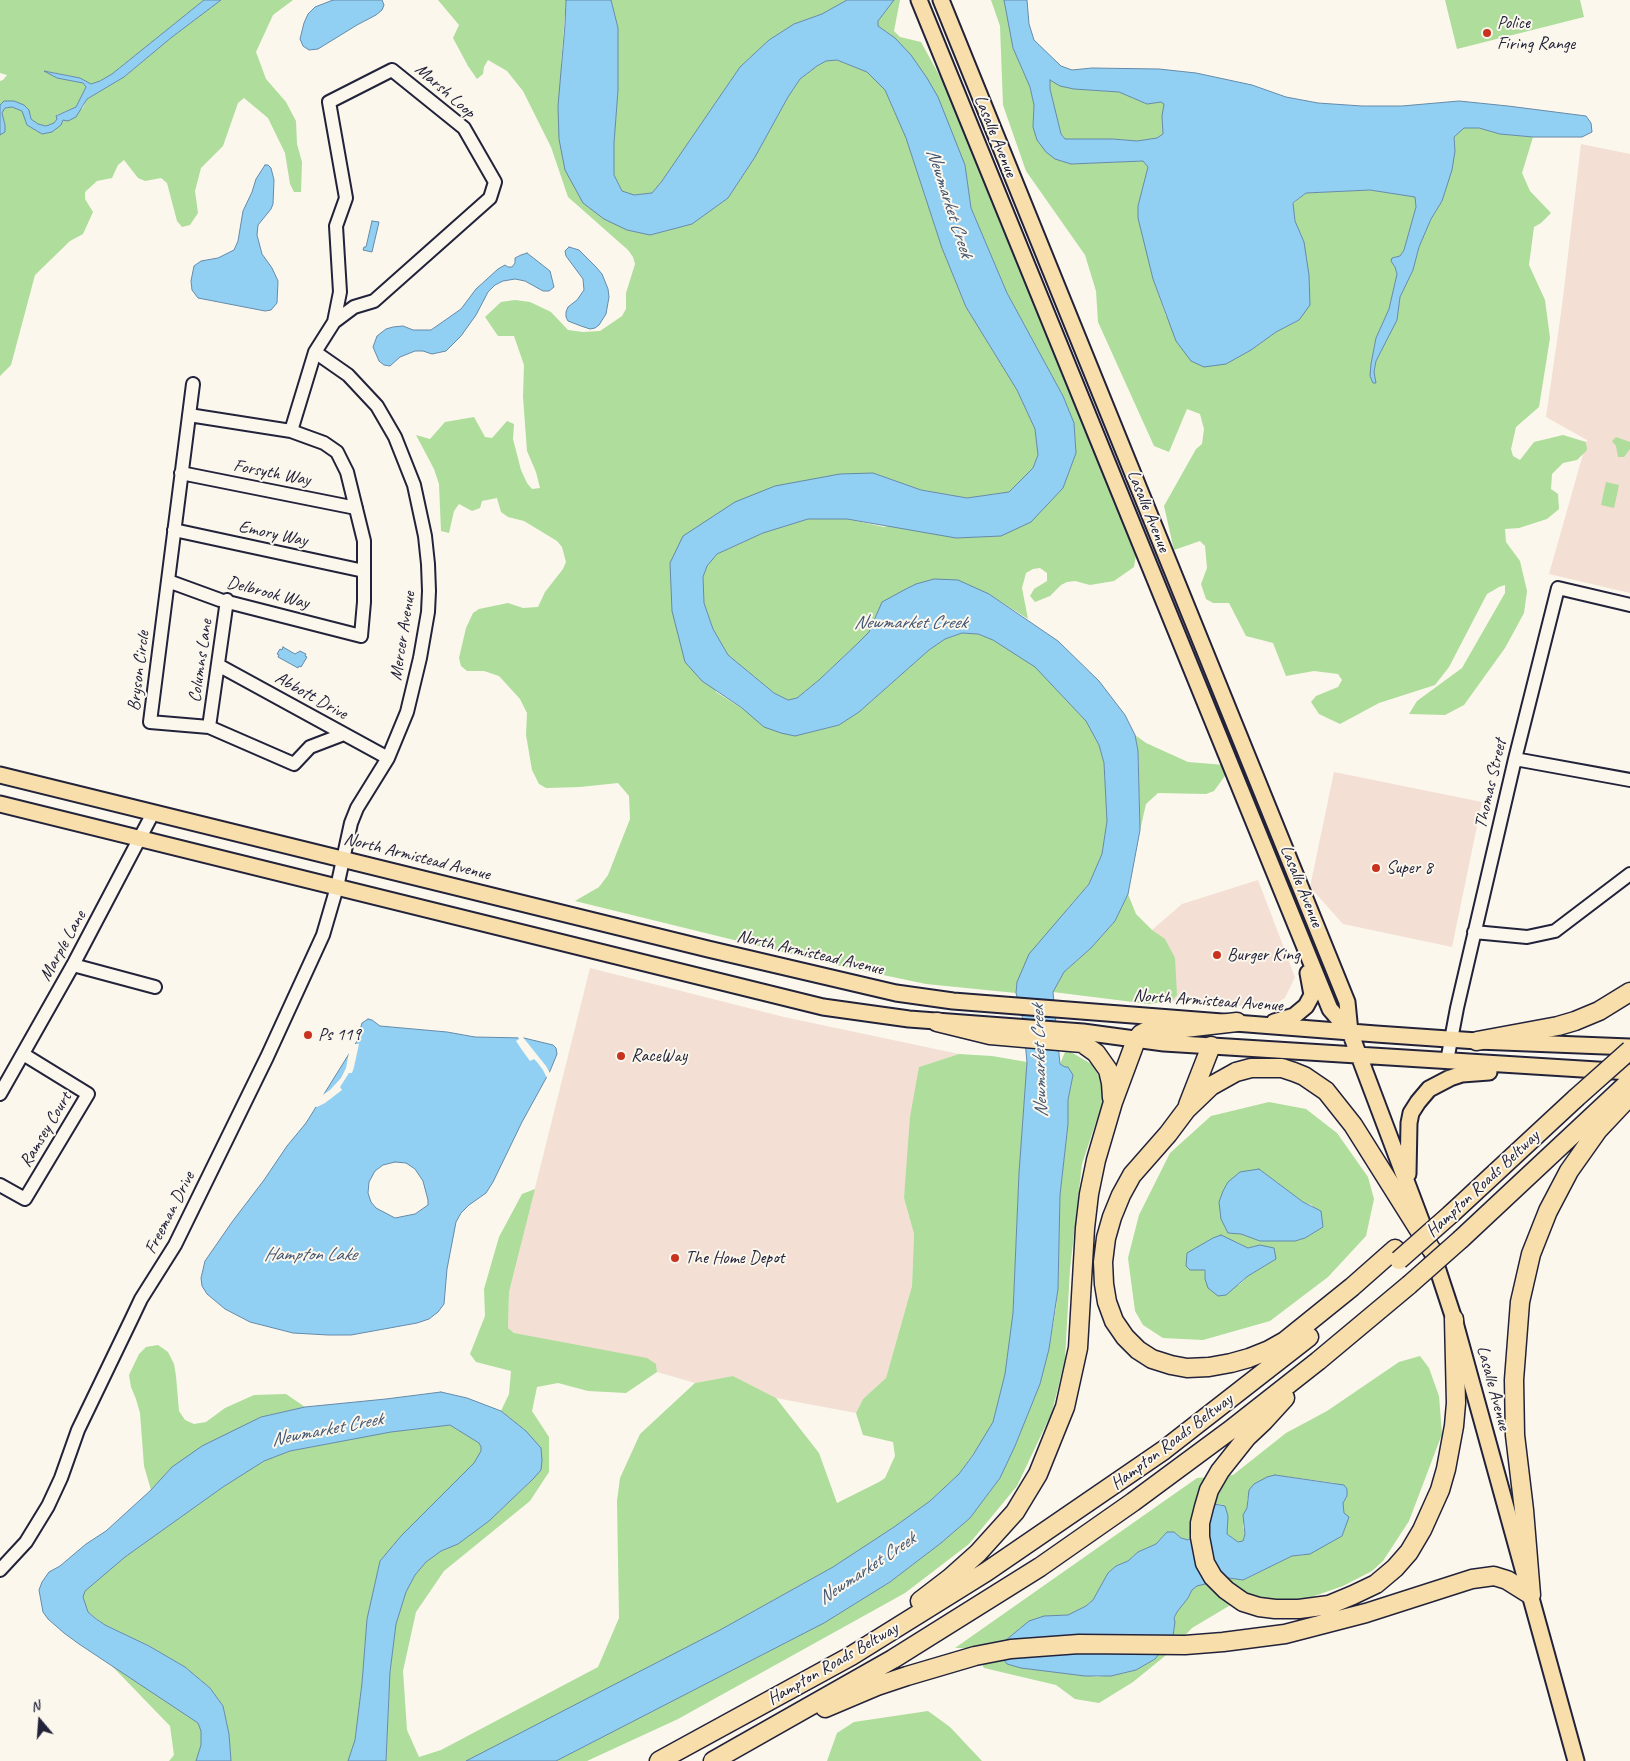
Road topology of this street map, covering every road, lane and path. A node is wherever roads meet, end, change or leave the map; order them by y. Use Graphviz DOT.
graph roads {
  1 [pos="919,0"];
  2 [pos="943,0"];
  3 [pos="334,322"];
  4 [pos="315,352"];
  5 [pos="193,384"];
  6 [pos="189,415"];
  7 [pos="291,431"];
  8 [pos="182,474"];
  9 [pos="356,508"];
  10 [pos="174,530"];
  11 [pos="364,571"];
  12 [pos="168,581"];
  13 [pos="227,600"];
  14 [pos="1630,605"];
  15 [pos="218,665"];
  16 [pos="209,727"];
  17 [pos="344,734"];
  18 [pos="388,758"];
  19 [pos="1515,759"];
  20 [pos="0,775"];
  21 [pos="1630,780"];
  22 [pos="0,804"];
  23 [pos="1250,811"];
  24 [pos="153,813"];
  25 [pos="141,838"];
  26 [pos="344,858"];
  27 [pos="1630,874"];
  28 [pos="337,887"];
  29 [pos="1474,932"];
  30 [pos="73,966"];
  31 [pos="155,987"];
  32 [pos="1630,992"];
  33 [pos="936,1022"];
  34 [pos="1236,1022"];
  35 [pos="1266,1025"];
  36 [pos="1350,1032"];
  37 [pos="1065,1036"];
  38 [pos="1451,1039"];
  39 [pos="1136,1040"];
  40 [pos="1477,1041"];
  41 [pos="1211,1046"];
  42 [pos="1630,1048"];
  43 [pos="23,1054"];
  44 [pos="1359,1054"];
  45 [pos="1447,1061"];
  46 [pos="1532,1066"];
  47 [pos="1630,1072"];
  48 [pos="0,1094"];
  49 [pos="1625,1094"];
  50 [pos="1113,1102"];
  51 [pos="1186,1110"];
  52 [pos="1408,1183"];
  53 [pos="0,1185"];
  54 [pos="1431,1249"];
  55 [pos="1397,1254"];
  56 [pos="1454,1319"];
  57 [pos="1318,1361"];
  58 [pos="0,1570"];
  59 [pos="1531,1595"];
  60 [pos="851,1656"];
  61 [pos="740,1745"];
  62 [pos="659,1761"];
  63 [pos="713,1761"];
  64 [pos="1576,1761"];
  1 -- 23 [label="main road, Lasalle Avenue"];
  2 -- 36 [label="main road, Lasalle Avenue"];
  3 -- 3 [label="street, Marsh Loop"];
  3 -- 4 [label="street, Marsh Loop"];
  4 -- 7 [label="street"];
  4 -- 18 [label="street, Mercer Avenue"];
  5 -- 6 [label="street, Bryson Circle"];
  6 -- 7 [label="street"];
  6 -- 8 [label="street, Bryson Circle"];
  7 -- 9 [label="street"];
  8 -- 9 [label="street, Forsyth Way"];
  8 -- 10 [label="street, Bryson Circle"];
  9 -- 11 [label="street"];
  10 -- 11 [label="street, Emory Way"];
  10 -- 12 [label="street, Bryson Circle"];
  11 -- 13 [label="street, Delbrook Way"];
  12 -- 13 [label="street, Delbrook Way"];
  12 -- 16 [label="street, Bryson Circle"];
  13 -- 15 [label="street, Columns Lane"];
  14 -- 19 [label="street, Thomas Street"];
  15 -- 16 [label="street, Columns Lane"];
  15 -- 17 [label="street, Abbott Drive"];
  16 -- 17 [label="street, Bryson Circle"];
  17 -- 18 [label="street, Abbott Drive"];
  18 -- 26 [label="street, Mercer Avenue"];
  19 -- 21 [label="street"];
  19 -- 29 [label="street, Thomas Street"];
  20 -- 24 [label="main road, North Armistead Avenue"];
  22 -- 25 [label="main road"];
  23 -- 35 [label="main road"];
  23 -- 36 [label="main road, Lasalle Avenue"];
  24 -- 25 [label="street, Marple Lane"];
  24 -- 26 [label="main road, North Armistead Avenue"];
  25 -- 28 [label="main road"];
  25 -- 30 [label="street, Marple Lane"];
  26 -- 28 [label="street, Freeman Drive"];
  26 -- 34 [label="main road, North Armistead Avenue"];
  27 -- 29 [label="street"];
  28 -- 33 [label="main road"];
  28 -- 58 [label="street, Freeman Drive"];
  29 -- 38 [label="street, Thomas Street"];
  30 -- 31 [label="street"];
  30 -- 43 [label="street, Marple Lane"];
  32 -- 40 [label="highway"];
  33 -- 37 [label="highway"];
  34 -- 35 [label="main road, North Armistead Avenue"];
  34 -- 39 [label="highway"];
  35 -- 36 [label="main road, North Armistead Avenue"];
  36 -- 38 [label="main road, North Armistead Avenue"];
  36 -- 44 [label="main road, Lasalle Avenue"];
  37 -- 39 [label="main road"];
  37 -- 50 [label="highway"];
  38 -- 40 [label="main road, North Armistead Avenue"];
  38 -- 45 [label="street, Thomas Street"];
  39 -- 41 [label="main road"];
  39 -- 50 [label="highway"];
  40 -- 42 [label="main road, North Armistead Avenue"];
  41 -- 44 [label="main road"];
  41 -- 51 [label="highway"];
  42 -- 55 [label="highway, Hampton Roads Beltway, bridge"];
  43 -- 48 [label="street, Marple Lane"];
  43 -- 53 [label="street, Ramsey Court"];
  44 -- 45 [label="main road"];
  44 -- 52 [label="main road, Lasalle Avenue"];
  45 -- 46 [label="main road"];
  46 -- 47 [label="main road"];
  46 -- 52 [label="main road"];
  49 -- 57 [label="highway, Hampton Roads Beltway, bridge"];
  49 -- 59 [label="highway"];
  50 -- 60 [label="highway"];
  51 -- 54 [label="highway"];
  51 -- 55 [label="highway"];
  52 -- 54 [label="main road, Lasalle Avenue"];
  54 -- 56 [label="main road, Lasalle Avenue"];
  55 -- 60 [label="highway, Hampton Roads Beltway"];
  56 -- 57 [label="highway"];
  56 -- 59 [label="main road, Lasalle Avenue"];
  57 -- 61 [label="highway, Hampton Roads Beltway"];
  59 -- 61 [label="highway"];
  59 -- 64 [label="main road, Lasalle Avenue"];
  60 -- 62 [label="highway, Hampton Roads Beltway"];
  61 -- 63 [label="highway, Hampton Roads Beltway"];
}
